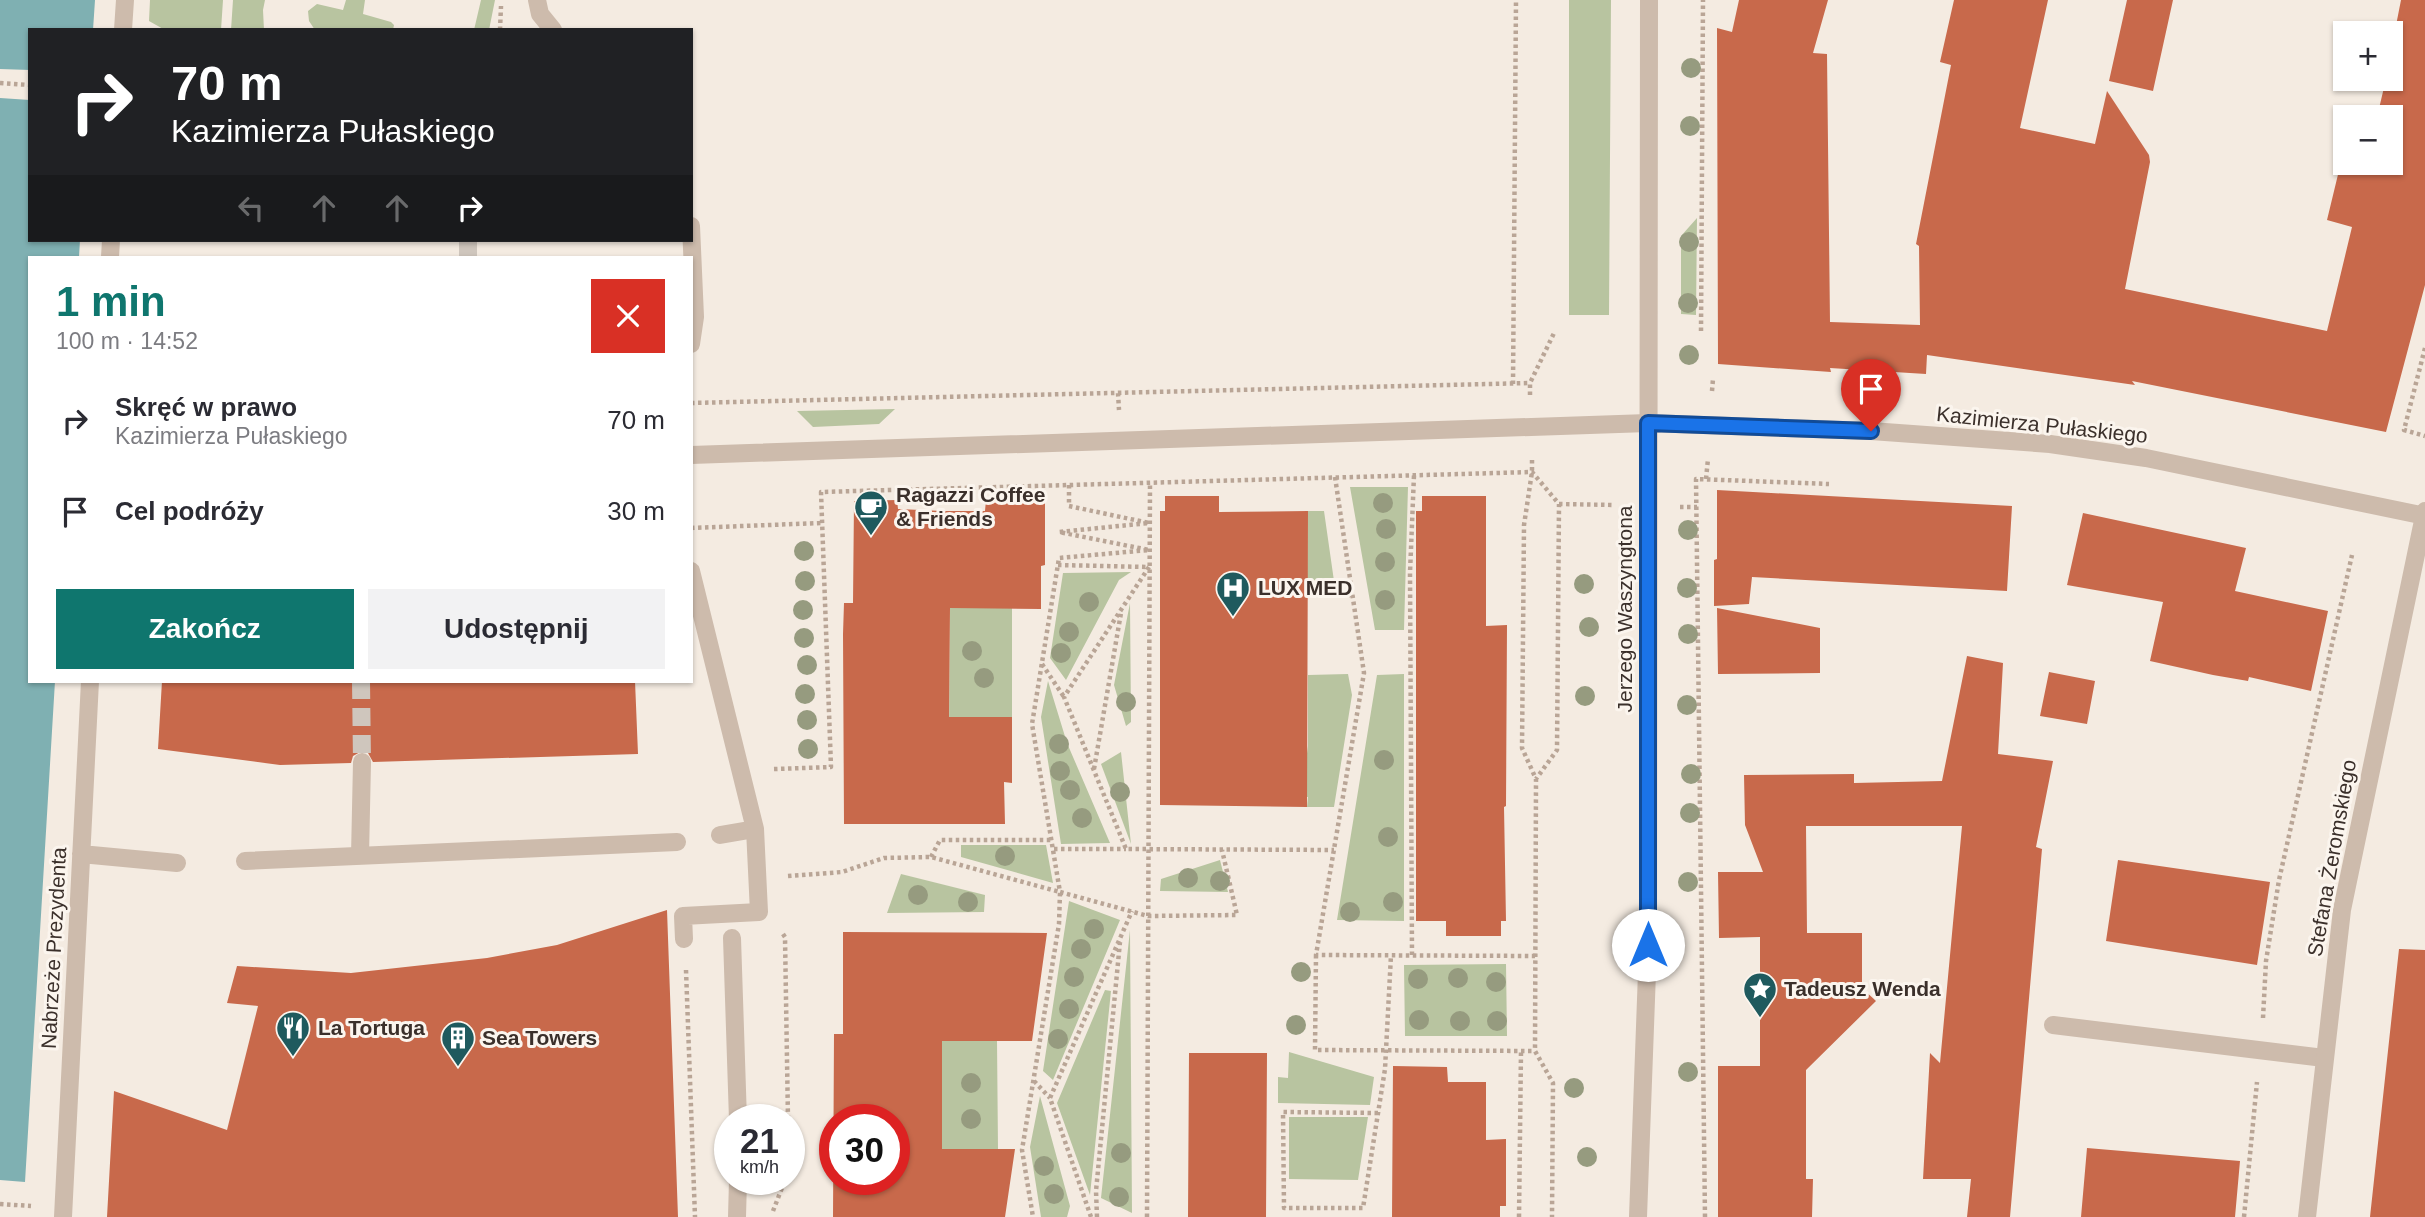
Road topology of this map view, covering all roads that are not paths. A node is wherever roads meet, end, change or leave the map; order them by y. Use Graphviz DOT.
graph roads {
  1 [pos="125,0"];
  2 [pos="537,0"];
  3 [pos="1649,0"];
  4 [pos="124,28"];
  5 [pos="552,28"];
  6 [pos="693,272"];
  7 [pos="693,330"];
  8 [pos="1648,423"];
  9 [pos="693,455"];
  10 [pos="2425,514"];
  11 [pos="693,579"];
  12 [pos="90,683"];
  13 [pos="362,762"];
  14 [pos="755,829"];
  15 [pos="720,835"];
  16 [pos="677,842"];
  17 [pos="81,854"];
  18 [pos="360,856"];
  19 [pos="245,860"];
  20 [pos="177,863"];
  21 [pos="732,938"];
  22 [pos="684,939"];
  23 [pos="2053,1025"];
  24 [pos="2323,1058"];
  25 [pos="737,1104"];
  26 [pos="738,1195"];
  27 [pos="63,1217"];
  28 [pos="737,1217"];
  29 [pos="1638,1217"];
  30 [pos="2307,1217"];
  1 -- 4 [label="street"];
  2 -- 5 [label="street"];
  3 -- 8 [label="street, Jerzego Waszyngtona"];
  6 -- 7 [label="street"];
  8 -- 9 [label="street, Kazimierza Pułaskiego"];
  8 -- 10 [label="street, Kazimierza Pułaskiego"];
  8 -- 29 [label="street, Jerzego Waszyngtona"];
  10 -- 24 [label="street, Stefana Żeromskiego"];
  11 -- 14 [label="street"];
  12 -- 17 [label="street, Nabrzeże Prezydenta"];
  13 -- 18 [label="street"];
  14 -- 15 [label="street"];
  14 -- 22 [label="street"];
  16 -- 18 [label="street"];
  17 -- 20 [label="street"];
  17 -- 27 [label="street, Nabrzeże Prezydenta"];
  18 -- 19 [label="street"];
  21 -- 25 [label="street"];
  23 -- 24 [label="street"];
  24 -- 30 [label="street, Stefana Żeromskiego"];
  26 -- 28 [label="street"];
}
